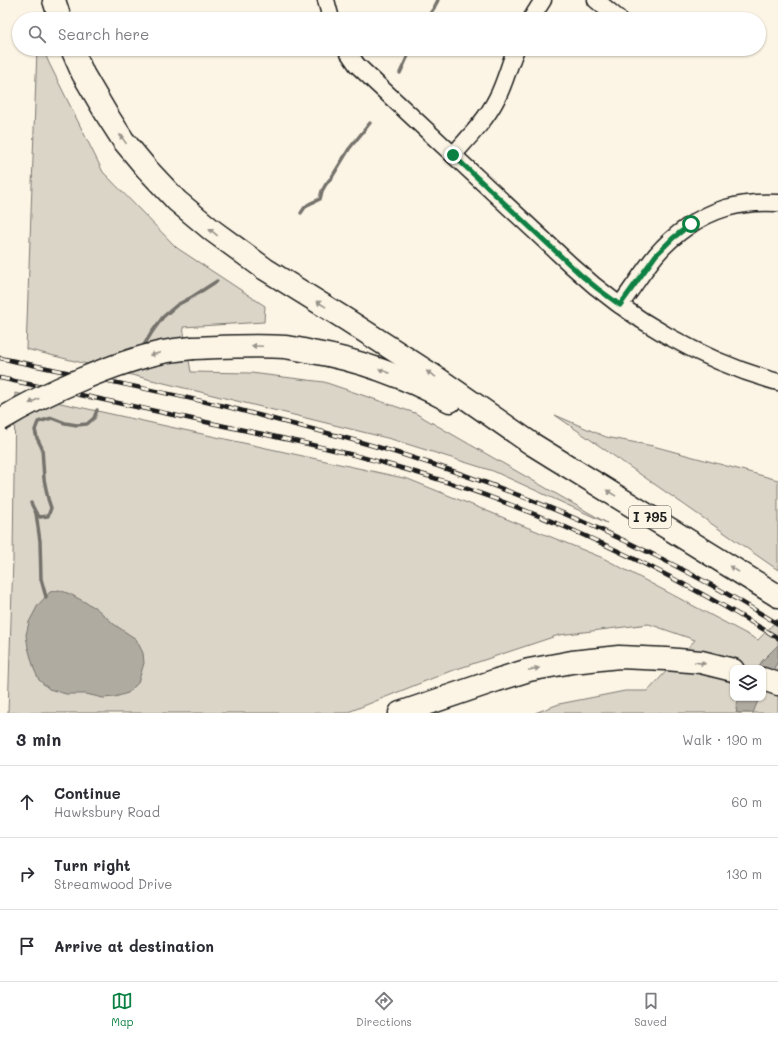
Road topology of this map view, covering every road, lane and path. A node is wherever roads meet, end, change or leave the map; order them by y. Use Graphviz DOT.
graph roads {
  1 [pos="54,0"];
  2 [pos="326,0"];
  3 [pos="543,0"];
  4 [pos="596,0"];
  5 [pos="58,12"];
  6 [pos="329,12"];
  7 [pos="535,12"];
  8 [pos="611,12"];
  9 [pos="75,56"];
  10 [pos="351,56"];
  11 [pos="513,56"];
  12 [pos="453,155"];
  13 [pos="778,203"];
  14 [pos="620,305"];
  15 [pos="778,382"];
  16 [pos="0,420"];
  17 [pos="532,444"];
  18 [pos="772,593"];
  19 [pos="730,669"];
  20 [pos="497,680"];
  21 [pos="766,680"];
  22 [pos="778,684"];
  23 [pos="400,713"];
  24 [pos="439,713"];
  1 -- 5 [label="highway"];
  2 -- 6 [label="street"];
  3 -- 7 [label="street"];
  4 -- 8 [label="street"];
  17 -- 9 [label="highway, one-way"];
  10 -- 12 [label="street"];
  11 -- 12 [label="street"];
  12 -- 14 [label="street"];
  13 -- 14 [label="street"];
  14 -- 15 [label="street"];
  17 -- 16 [label="highway, one-way, bridge"];
  18 -- 17 [label="highway, I 795, one-way"];
  20 -- 19 [label="highway, one-way"];
  20 -- 23 [label="highway"];
  20 -- 24 [label="highway"];
  21 -- 22 [label="highway"];
}
